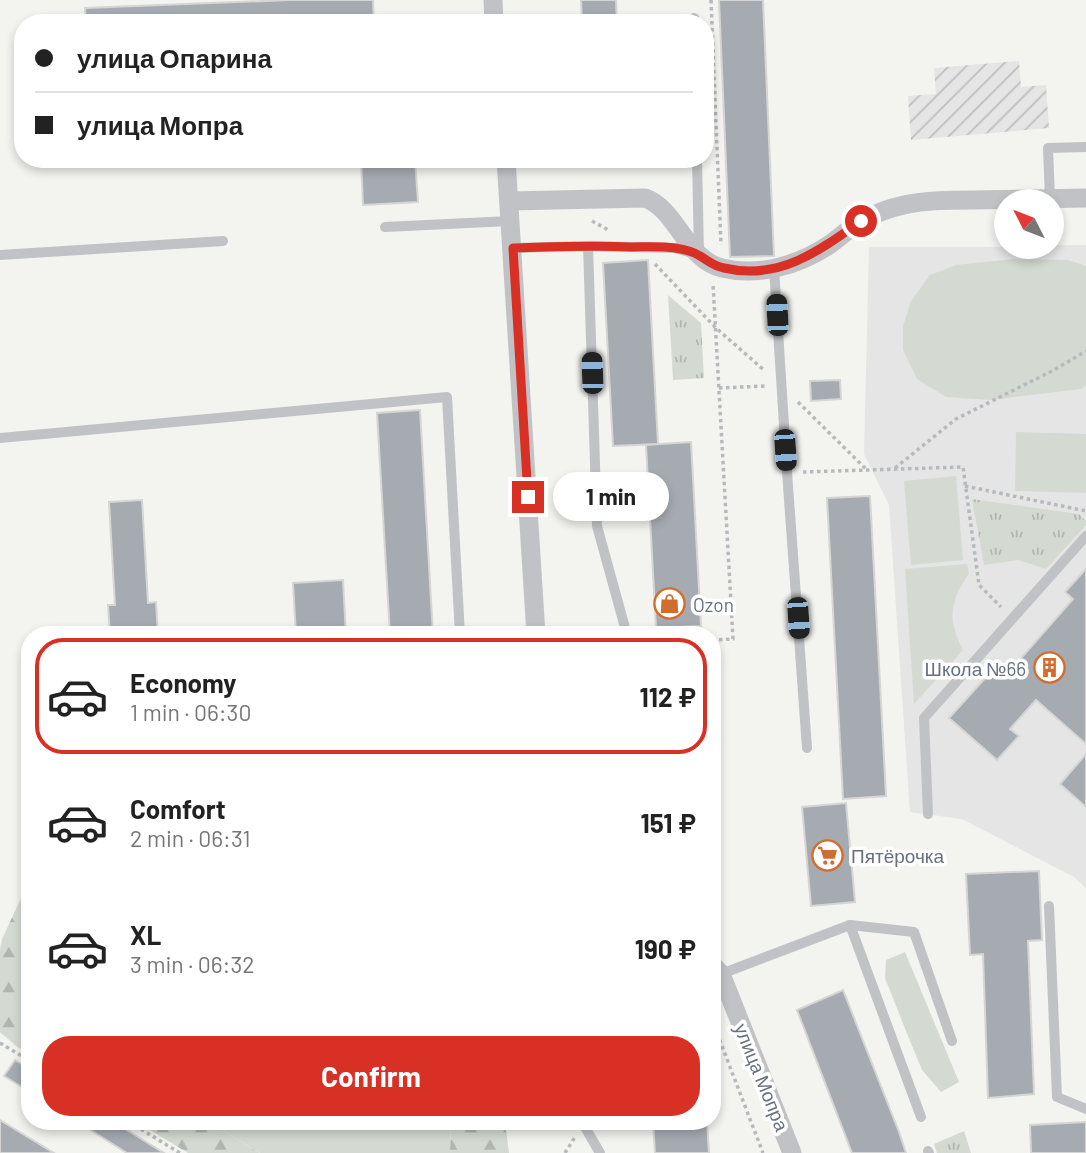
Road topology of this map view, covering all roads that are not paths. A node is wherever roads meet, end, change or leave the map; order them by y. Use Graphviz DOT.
graph roads {
  1 [pos="1086,147"];
  2 [pos="507,168"];
  3 [pos="698,168"];
  4 [pos="1050,189"];
  5 [pos="1086,198"];
  6 [pos="1064,199"];
  7 [pos="994,200"];
  8 [pos="510,201"];
  9 [pos="511,221"];
  10 [pos="385,227"];
  11 [pos="223,241"];
  12 [pos="588,246"];
  13 [pos="513,248"];
  14 [pos="0,255"];
  15 [pos="711,262"];
  16 [pos="774,268"];
  17 [pos="0,438"];
  18 [pos="1086,536"];
  19 [pos="460,626"];
  20 [pos="535,626"];
  21 [pos="625,626"];
  22 [pos="807,748"];
  23 [pos="928,814"];
  24 [pos="1049,906"];
  25 [pos="850,925"];
  26 [pos="721,967"];
  27 [pos="721,981"];
  28 [pos="952,1041"];
  29 [pos="1086,1109"];
  30 [pos="921,1117"];
  31 [pos="587,1130"];
  32 [pos="600,1153"];
  33 [pos="792,1153"];
  1 -- 4 [label="lane"];
  2 -- 8 [label="street"];
  3 -- 15 [label="lane"];
  5 -- 6 [label="street"];
  7 -- 16 [label="street"];
  8 -- 9 [label="street"];
  8 -- 15 [label="street"];
  9 -- 10 [label="lane"];
  9 -- 13 [label="street"];
  11 -- 14 [label="lane"];
  12 -- 13 [label="lane"];
  12 -- 15 [label="lane"];
  12 -- 21 [label="lane"];
  13 -- 20 [label="street"];
  15 -- 16 [label="street"];
  16 -- 22 [label="lane"];
  17 -- 19 [label="lane"];
  18 -- 23 [label="lane"];
  24 -- 29 [label="lane"];
  25 -- 26 [label="lane"];
  25 -- 28 [label="lane"];
  25 -- 30 [label="lane"];
  27 -- 33 [label="street, улица Мопра"];
  31 -- 32 [label="lane"];
}
